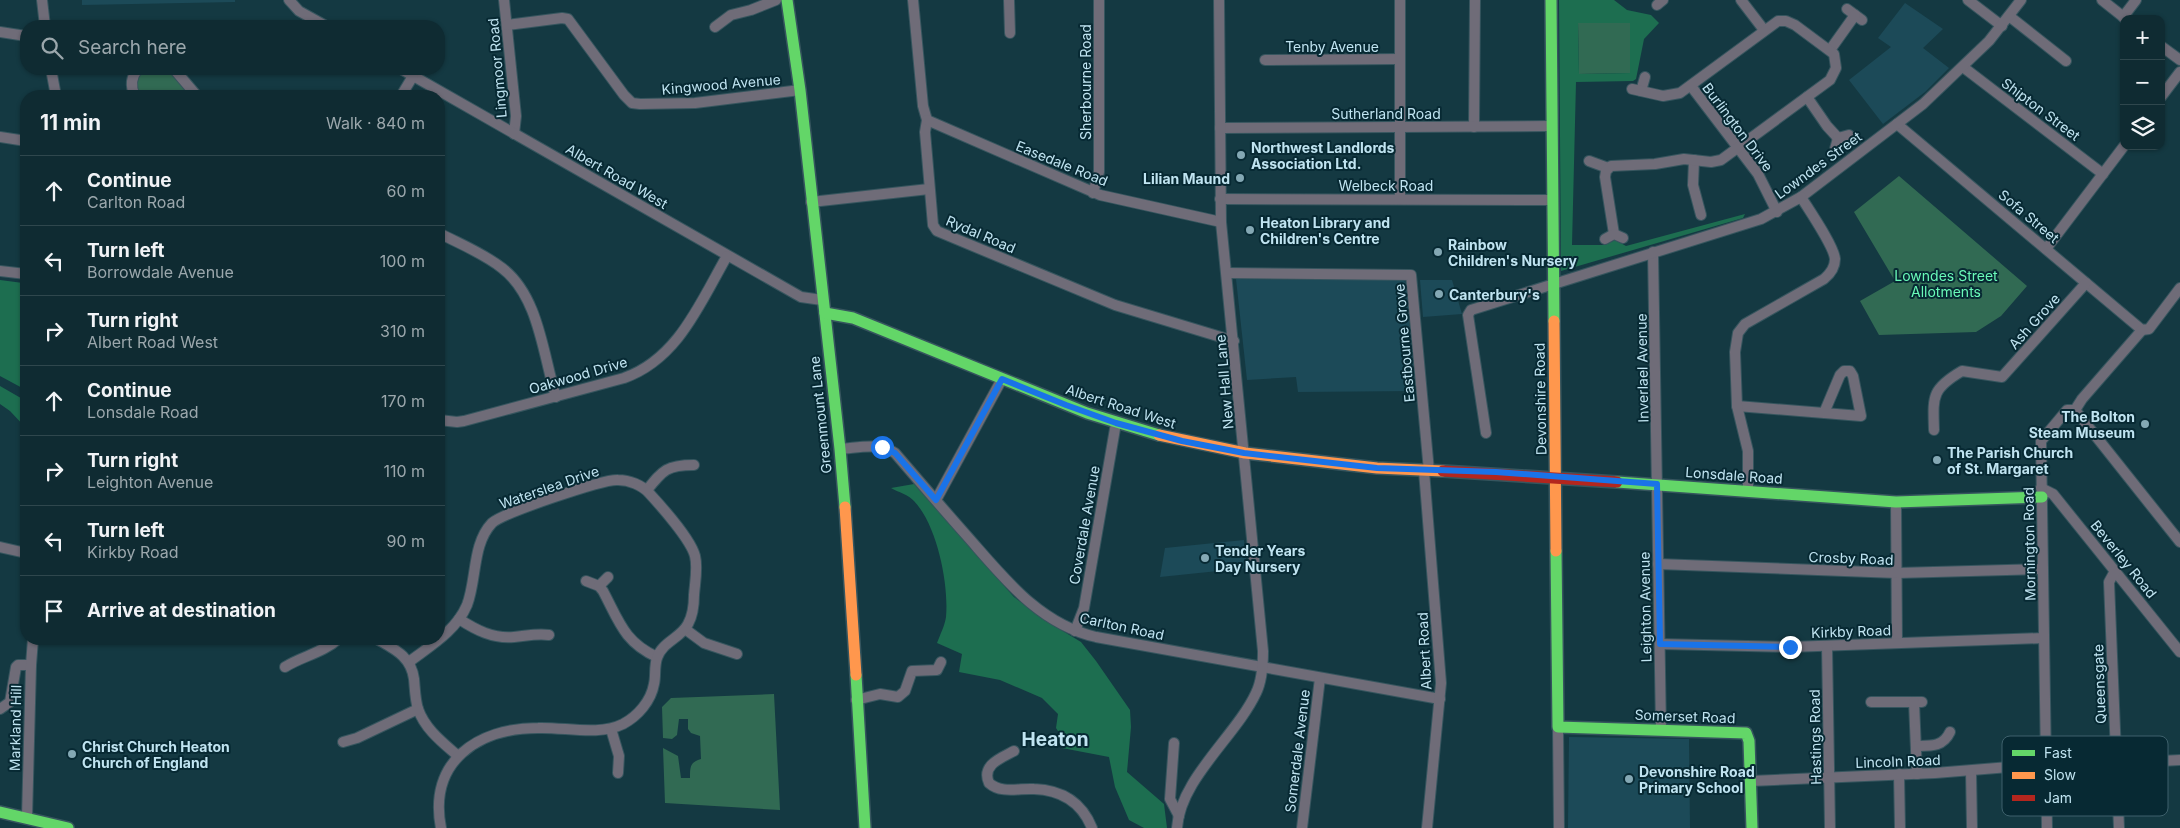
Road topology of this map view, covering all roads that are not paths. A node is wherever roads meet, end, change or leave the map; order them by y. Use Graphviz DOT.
graph roads {
  1 [pos="42,0"];
  2 [pos="289,0"];
  3 [pos="504,0"];
  4 [pos="776,0"];
  5 [pos="787,0"];
  6 [pos="913,0"];
  7 [pos="1009,0"];
  8 [pos="1099,0"];
  9 [pos="1218,0"];
  10 [pos="1400,0"];
  11 [pos="1475,0"];
  12 [pos="1551,0"];
  13 [pos="1741,0"];
  14 [pos="1968,0"];
  15 [pos="2021,0"];
  16 [pos="2102,0"];
  17 [pos="2136,0"];
  18 [pos="1855,14"];
  19 [pos="2121,15"];
  20 [pos="2127,15"];
  21 [pos="2009,16"];
  22 [pos="44,20"];
  23 [pos="315,20"];
  24 [pos="507,25"];
  25 [pos="2002,26"];
  26 [pos="715,27"];
  27 [pos="1764,30"];
  28 [pos="0,32"];
  29 [pos="1010,33"];
  30 [pos="20,35"];
  31 [pos="2165,49"];
  32 [pos="1830,50"];
  33 [pos="1399,59"];
  34 [pos="1265,60"];
  35 [pos="2180,60"];
  36 [pos="2066,61"];
  37 [pos="1963,67"];
  38 [pos="2180,72"];
  39 [pos="52,75"];
  40 [pos="134,75"];
  41 [pos="179,75"];
  42 [pos="413,76"];
  43 [pos="1645,77"];
  44 [pos="1691,86"];
  45 [pos="55,90"];
  46 [pos="132,90"];
  47 [pos="192,90"];
  48 [pos="405,90"];
  49 [pos="437,90"];
  50 [pos="800,90"];
  51 [pos="2165,92"];
  52 [pos="445,94"];
  53 [pos="1808,97"];
  54 [pos="927,120"];
  55 [pos="1897,124"];
  56 [pos="1552,126"];
  57 [pos="1399,127"];
  58 [pos="1474,127"];
  59 [pos="1220,128"];
  60 [pos="514,134"];
  61 [pos="1849,135"];
  62 [pos="0,137"];
  63 [pos="1838,138"];
  64 [pos="20,140"];
  65 [pos="1739,148"];
  66 [pos="1835,149"];
  67 [pos="2121,150"];
  68 [pos="1694,160"];
  69 [pos="1589,161"];
  70 [pos="1608,168"];
  71 [pos="2103,174"];
  72 [pos="930,189"];
  73 [pos="1093,193"];
  74 [pos="1801,197"];
  75 [pos="1220,199"];
  76 [pos="1400,199"];
  77 [pos="1553,200"];
  78 [pos="810,202"];
  79 [pos="1777,212"];
  80 [pos="1701,215"];
  81 [pos="1221,222"];
  82 [pos="445,236"];
  83 [pos="1614,237"];
  84 [pos="2046,249"];
  85 [pos="1653,252"];
  86 [pos="727,256"];
  87 [pos="0,271"];
  88 [pos="20,273"];
  89 [pos="1228,273"];
  90 [pos="2086,283"];
  91 [pos="1553,284"];
  92 [pos="2180,288"];
  93 [pos="822,300"];
  94 [pos="825,313"];
  95 [pos="2142,330"];
  96 [pos="1234,341"];
  97 [pos="1002,379"];
  98 [pos="556,396"];
  99 [pos="1738,406"];
  100 [pos="2075,410"];
  101 [pos="1824,413"];
  102 [pos="445,420"];
  103 [pos="1116,423"];
  104 [pos="1934,430"];
  105 [pos="1486,433"];
  106 [pos="840,449"];
  107 [pos="1244,453"];
  108 [pos="694,465"];
  109 [pos="1426,471"];
  110 [pos="1555,477"];
  111 [pos="1657,484"];
  112 [pos="647,490"];
  113 [pos="1748,491"];
  114 [pos="2042,493"];
  115 [pos="936,500"];
  116 [pos="1896,502"];
  117 [pos="2180,542"];
  118 [pos="0,547"];
  119 [pos="20,552"];
  120 [pos="1658,564"];
  121 [pos="2043,569"];
  122 [pos="2115,571"];
  123 [pos="1896,573"];
  124 [pos="608,577"];
  125 [pos="586,581"];
  126 [pos="599,586"];
  127 [pos="459,620"];
  128 [pos="685,629"];
  129 [pos="1074,631"];
  130 [pos="445,634"];
  131 [pos="549,635"];
  132 [pos="2044,638"];
  133 [pos="727,639"];
  134 [pos="1898,643"];
  135 [pos="1660,644"];
  136 [pos="33,645"];
  137 [pos="330,645"];
  138 [pos="387,645"];
  139 [pos="431,645"];
  140 [pos="1827,646"];
  141 [pos="724,650"];
  142 [pos="2180,652"];
  143 [pos="737,654"];
  144 [pos="657,657"];
  145 [pos="409,662"];
  146 [pos="941,662"];
  147 [pos="31,665"];
  148 [pos="1262,666"];
  149 [pos="285,667"];
  150 [pos="1320,678"];
  151 [pos="1440,699"];
  152 [pos="856,700"];
  153 [pos="1871,702"];
  154 [pos="0,709"];
  155 [pos="418,709"];
  156 [pos="1558,727"];
  157 [pos="611,729"];
  158 [pos="1661,730"];
  159 [pos="1950,732"];
  160 [pos="2046,736"];
  161 [pos="2115,736"];
  162 [pos="343,742"];
  163 [pos="1174,743"];
  164 [pos="1916,746"];
  165 [pos="1014,751"];
  166 [pos="458,756"];
  167 [pos="2002,769"];
  168 [pos="1971,771"];
  169 [pos="618,773"];
  170 [pos="1899,774"];
  171 [pos="1917,774"];
  172 [pos="1829,778"];
  173 [pos="1751,781"];
  174 [pos="0,812"];
  175 [pos="1179,816"];
  176 [pos="23,821"];
  177 [pos="68,828"];
  178 [pos="441,828"];
  179 [pos="865,828"];
  180 [pos="1092,828"];
  181 [pos="1177,828"];
  182 [pos="1302,828"];
  183 [pos="1427,828"];
  184 [pos="1559,828"];
  185 [pos="1752,828"];
  186 [pos="1830,828"];
  187 [pos="1900,828"];
  188 [pos="1972,828"];
  1 -- 22 [label="street"];
  2 -- 23 [label="street"];
  3 -- 24 [label="street, Lingmoor Road"];
  4 -- 26 [label="street"];
  5 -- 50 [label="street, Greenmount Lane"];
  6 -- 54 [label="street, Rydal Road"];
  7 -- 29 [label="street"];
  8 -- 73 [label="street, Sherbourne Road"];
  9 -- 59 [label="street, New Hall Lane"];
  10 -- 33 [label="street"];
  11 -- 58 [label="street"];
  12 -- 56 [label="street, Devonshire Road"];
  13 -- 27 [label="street"];
  14 -- 25 [label="street"];
  15 -- 21 [label="street, Lowndes Street"];
  16 -- 19 [label="street"];
  17 -- 20 [label="street"];
  18 -- 32 [label="street"];
  21 -- 25 [label="street, Lowndes Street"];
  21 -- 36 [label="street"];
  24 -- 50 [label="street, Kingwood Avenue"];
  24 -- 60 [label="street, Lingmoor Road"];
  25 -- 37 [label="street, Lowndes Street"];
  27 -- 32 [label="street"];
  27 -- 44 [label="street"];
  28 -- 30 [label="street"];
  31 -- 35 [label="street"];
  32 -- 53 [label="street"];
  33 -- 34 [label="street, Tenby Avenue"];
  33 -- 57 [label="street"];
  37 -- 55 [label="street, Lowndes Street"];
  37 -- 71 [label="street, Shipton Street"];
  38 -- 51 [label="street"];
  39 -- 45 [label="street"];
  40 -- 46 [label="street"];
  41 -- 47 [label="street"];
  42 -- 48 [label="street"];
  42 -- 49 [label="street, Albert Road West"];
  43 -- 44 [label="street"];
  44 -- 65 [label="street, Burlington Drive"];
  50 -- 78 [label="street, Greenmount Lane"];
  52 -- 60 [label="street, Albert Road West"];
  53 -- 63 [label="street"];
  53 -- 65 [label="street"];
  54 -- 72 [label="street, Rydal Road"];
  54 -- 73 [label="street, Easedale Road"];
  55 -- 74 [label="street, Lowndes Street"];
  55 -- 84 [label="street, Sofa Street"];
  56 -- 58 [label="street, Sutherland Road"];
  56 -- 77 [label="street, Devonshire Road"];
  57 -- 58 [label="street, Sutherland Road"];
  57 -- 59 [label="street, Sutherland Road"];
  57 -- 76 [label="street"];
  59 -- 75 [label="street, New Hall Lane"];
  60 -- 86 [label="street, Albert Road West"];
  61 -- 63 [label="street"];
  62 -- 64 [label="street"];
  63 -- 66 [label="street"];
  65 -- 68 [label="street"];
  65 -- 79 [label="street, Burlington Drive"];
  67 -- 71 [label="street"];
  68 -- 70 [label="street"];
  68 -- 80 [label="street"];
  69 -- 70 [label="street"];
  70 -- 83 [label="street"];
  71 -- 84 [label="street"];
  72 -- 78 [label="street"];
  72 -- 96 [label="street, Rydal Road"];
  73 -- 81 [label="street, Easedale Road"];
  74 -- 79 [label="street, Lowndes Street"];
  74 -- 99 [label="street"];
  75 -- 76 [label="street, Welbeck Road"];
  75 -- 81 [label="street, New Hall Lane"];
  76 -- 77 [label="street, Welbeck Road"];
  77 -- 91 [label="street, Devonshire Road"];
  78 -- 93 [label="street, Greenmount Lane"];
  79 -- 85 [label="street, Lowndes Street"];
  81 -- 89 [label="street, New Hall Lane"];
  82 -- 98 [label="street"];
  84 -- 90 [label="street, Sofa Street"];
  85 -- 91 [label="street, Lowndes Street"];
  85 -- 111 [label="street, Inverlael Avenue"];
  86 -- 93 [label="street, Albert Road West"];
  86 -- 98 [label="street, Oakwood Drive"];
  87 -- 88 [label="street"];
  89 -- 96 [label="street, New Hall Lane"];
  89 -- 109 [label="street, Eastbourne Grove"];
  90 -- 95 [label="street, Sofa Street"];
  90 -- 104 [label="street, Ash Grove"];
  91 -- 105 [label="street, Lowndes Street"];
  91 -- 110 [label="street, Devonshire Road"];
  92 -- 95 [label="street, Mornington Road"];
  93 -- 94 [label="street, Greenmount Lane"];
  94 -- 97 [label="street, Albert Road West"];
  94 -- 106 [label="street, Greenmount Lane"];
  95 -- 100 [label="street, Mornington Road"];
  96 -- 107 [label="street, New Hall Lane"];
  97 -- 103 [label="street, Albert Road West"];
  97 -- 115 [label="street"];
  98 -- 102 [label="street, Oakwood Drive"];
  99 -- 101 [label="street"];
  99 -- 113 [label="street"];
  100 -- 114 [label="street, Mornington Road"];
  100 -- 117 [label="street"];
  101 -- 101 [label="street"];
  103 -- 107 [label="street, Albert Road West"];
  103 -- 129 [label="street, Coverdale Avenue"];
  106 -- 115 [label="street, Carlton Road"];
  106 -- 152 [label="street, Greenmount Lane"];
  107 -- 109 [label="street, Albert Road West"];
  107 -- 148 [label="street, New Hall Lane"];
  108 -- 112 [label="street"];
  109 -- 110 [label="street, Lonsdale Road"];
  109 -- 151 [label="street, Albert Road"];
  110 -- 111 [label="street, Lonsdale Road"];
  110 -- 156 [label="street, Devonshire Road"];
  111 -- 113 [label="street, Lonsdale Road"];
  111 -- 120 [label="street, Leighton Avenue"];
  112 -- 127 [label="street, Waterslea Drive"];
  112 -- 128 [label="street, Waterslea Drive"];
  113 -- 116 [label="street, Lonsdale Road"];
  114 -- 116 [label="street, Lonsdale Road"];
  114 -- 121 [label="street, Mornington Road"];
  114 -- 122 [label="street, Beverley Road"];
  115 -- 129 [label="street, Carlton Road"];
  116 -- 123 [label="street"];
  118 -- 119 [label="street"];
  120 -- 123 [label="street, Crosby Road"];
  120 -- 135 [label="street, Leighton Avenue"];
  121 -- 123 [label="street, Crosby Road"];
  121 -- 132 [label="street, Mornington Road"];
  122 -- 142 [label="street, Beverley Road"];
  122 -- 161 [label="street, Queensgate"];
  123 -- 134 [label="street"];
  124 -- 126 [label="street"];
  125 -- 126 [label="street"];
  126 -- 144 [label="street"];
  127 -- 130 [label="street, Waterslea Drive"];
  127 -- 131 [label="street"];
  128 -- 141 [label="street"];
  128 -- 144 [label="street"];
  129 -- 148 [label="street, Carlton Road"];
  132 -- 134 [label="street, Kirkby Road"];
  132 -- 160 [label="street, Mornington Road"];
  133 -- 141 [label="street"];
  134 -- 140 [label="street, Kirkby Road"];
  135 -- 140 [label="street, Kirkby Road"];
  135 -- 158 [label="street, Leighton Avenue"];
  136 -- 147 [label="street, Markland Hill"];
  137 -- 149 [label="street"];
  138 -- 145 [label="street"];
  139 -- 145 [label="street, Waterslea Drive"];
  140 -- 172 [label="street, Hastings Road"];
  141 -- 143 [label="street"];
  144 -- 157 [label="street"];
  145 -- 155 [label="street"];
  146 -- 152 [label="street"];
  147 -- 154 [label="street"];
  147 -- 176 [label="street, Markland Hill"];
  148 -- 150 [label="street, Carlton Road"];
  148 -- 175 [label="street, New Hall Lane"];
  150 -- 151 [label="street, Carlton Road"];
  150 -- 182 [label="street, Somerdale Avenue"];
  151 -- 183 [label="street, Albert Road"];
  152 -- 179 [label="street, Greenmount Lane"];
  153 -- 164 [label="street"];
  155 -- 162 [label="street"];
  155 -- 166 [label="street"];
  156 -- 158 [label="street, Somerset Road"];
  156 -- 184 [label="street, Devonshire Road"];
  157 -- 166 [label="street"];
  157 -- 169 [label="street"];
  158 -- 173 [label="street, Somerset Road"];
  159 -- 164 [label="street"];
  163 -- 175 [label="street"];
  164 -- 171 [label="street"];
  165 -- 180 [label="street"];
  166 -- 178 [label="street"];
  167 -- 168 [label="street, Lincoln Road"];
  168 -- 171 [label="street, Lincoln Road"];
  168 -- 188 [label="street"];
  170 -- 171 [label="street, Lincoln Road"];
  170 -- 172 [label="street, Lincoln Road"];
  170 -- 187 [label="street"];
  172 -- 173 [label="street, Lincoln Road"];
  172 -- 186 [label="street, Hastings Road"];
  173 -- 185 [label="street, Somerset Road"];
  174 -- 176 [label="street"];
  175 -- 181 [label="street, New Hall Lane"];
  176 -- 177 [label="street"];
}
